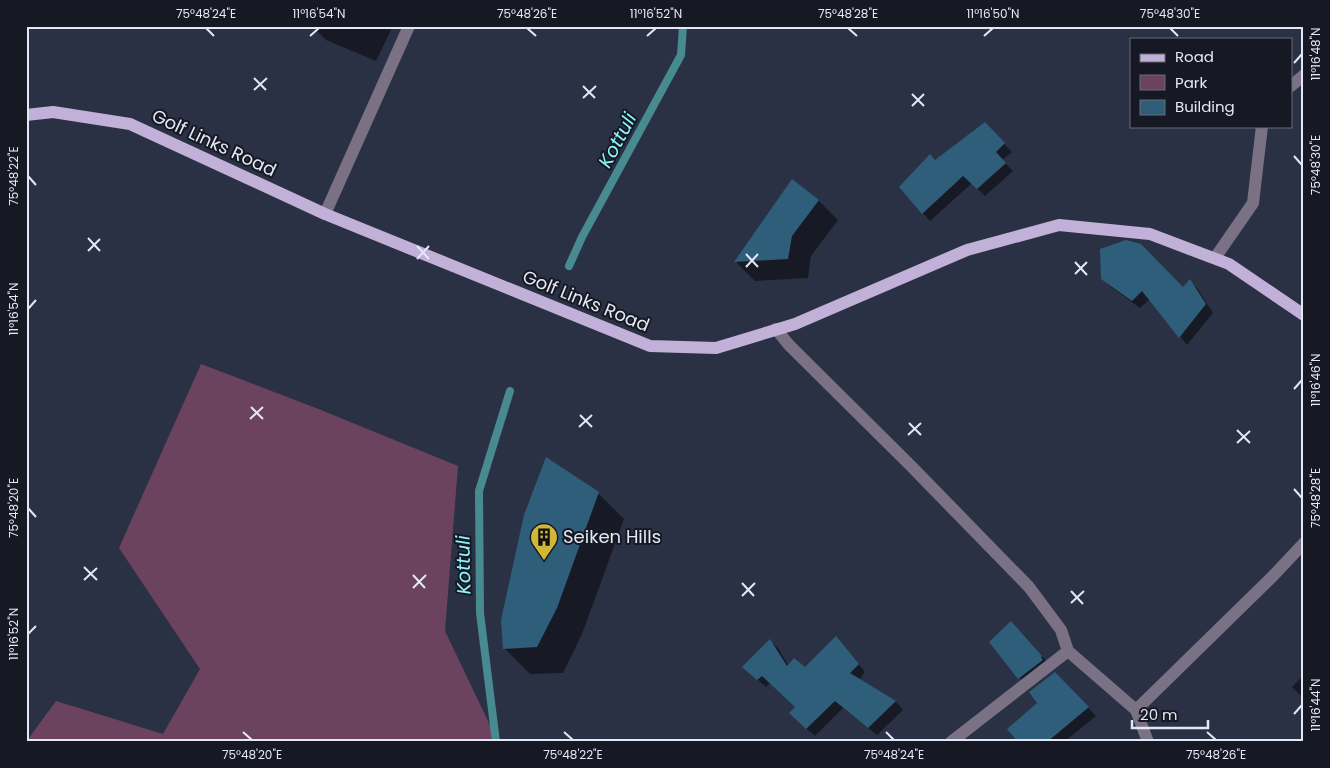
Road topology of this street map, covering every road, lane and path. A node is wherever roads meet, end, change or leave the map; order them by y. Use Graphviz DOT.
graph roads {
  1 [pos="409,26"];
  2 [pos="1304,75"];
  3 [pos="1292,85"];
  4 [pos="26,115"];
  5 [pos="1262,128"];
  6 [pos="325,214"];
  7 [pos="1215,258"];
  8 [pos="1304,315"];
  9 [pos="776,329"];
  10 [pos="1304,543"];
  11 [pos="1068,651"];
  12 [pos="1136,710"];
  13 [pos="952,742"];
  14 [pos="1148,742"];
  1 -- 6 [label="street"];
  2 -- 3 [label="street"];
  4 -- 6 [label="main road, Golf Links Road"];
  5 -- 7 [label="street"];
  6 -- 9 [label="main road, Golf Links Road"];
  7 -- 8 [label="main road, Golf Links Road"];
  7 -- 9 [label="main road, Golf Links Road"];
  9 -- 11 [label="street"];
  10 -- 12 [label="street"];
  11 -- 12 [label="street"];
  11 -- 13 [label="street"];
  12 -- 14 [label="street"];
}
